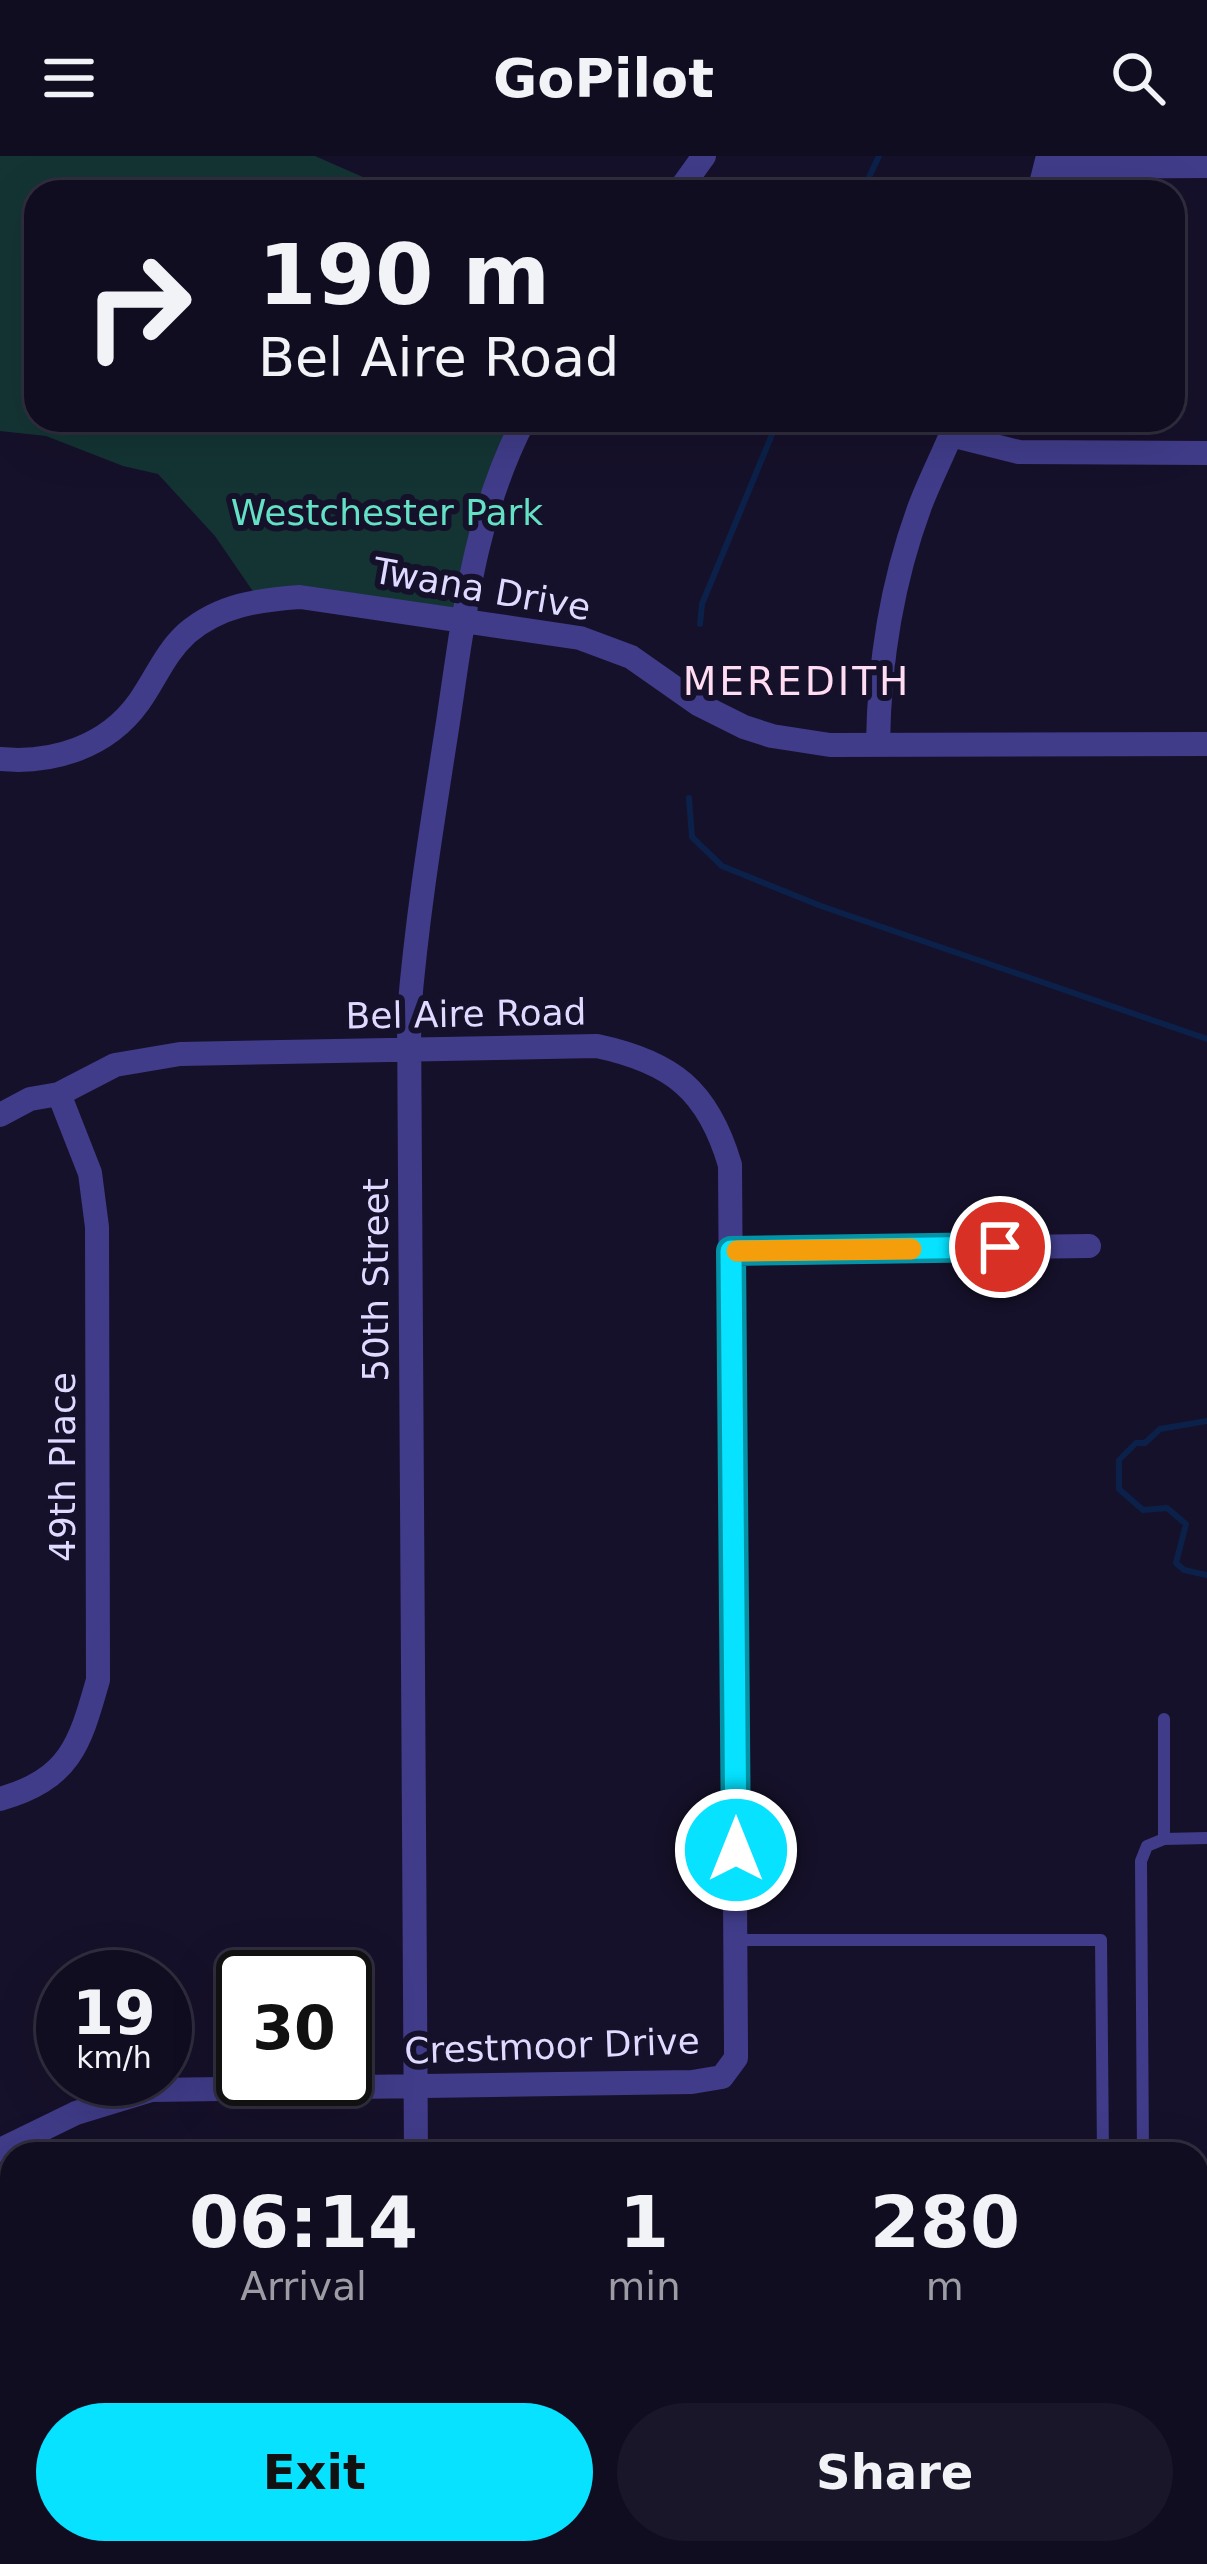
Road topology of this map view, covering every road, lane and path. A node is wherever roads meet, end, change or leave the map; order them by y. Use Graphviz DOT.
graph roads {
  1 [pos="1207,166"];
  2 [pos="1044,172"];
  3 [pos="518,432"];
  4 [pos="952,432"];
  5 [pos="965,432"];
  6 [pos="1207,452"];
  7 [pos="464,619"];
  8 [pos="1207,744"];
  9 [pos="878,745"];
  10 [pos="0,758"];
  11 [pos="410,1051"];
  12 [pos="59,1094"];
  13 [pos="0,1115"];
  14 [pos="1089,1246"];
  15 [pos="731,1251"];
  16 [pos="1164,1719"];
  17 [pos="0,1798"];
  18 [pos="1207,1838"];
  19 [pos="1164,1839"];
  20 [pos="736,1940"];
  21 [pos="736,2046"];
  22 [pos="416,2087"];
  23 [pos="16,2142"];
  24 [pos="416,2142"];
  25 [pos="1102,2142"];
  26 [pos="1143,2142"];
  1 -- 2 [label="street"];
  3 -- 7 [label="street, 50th Street"];
  4 -- 9 [label="street"];
  5 -- 6 [label="street"];
  7 -- 9 [label="street, Twana Drive"];
  7 -- 10 [label="street, Twana Drive"];
  7 -- 11 [label="street, 50th Street"];
  8 -- 9 [label="street, Twana Drive"];
  11 -- 12 [label="street, Bel Aire Road"];
  11 -- 15 [label="street, Bel Aire Road"];
  11 -- 22 [label="street, 50th Street"];
  12 -- 13 [label="street, Bel Aire Road"];
  12 -- 17 [label="street, 49th Place"];
  14 -- 15 [label="street"];
  15 -- 20 [label="street, Bel Aire Road"];
  16 -- 19 [label="lane"];
  18 -- 19 [label="lane"];
  19 -- 26 [label="lane"];
  20 -- 21 [label="street, Bel Aire Road"];
  20 -- 25 [label="lane"];
  21 -- 22 [label="street, Crestmoor Drive"];
  22 -- 23 [label="street, Crestmoor Drive"];
  22 -- 24 [label="street, 50th Street"];
}
